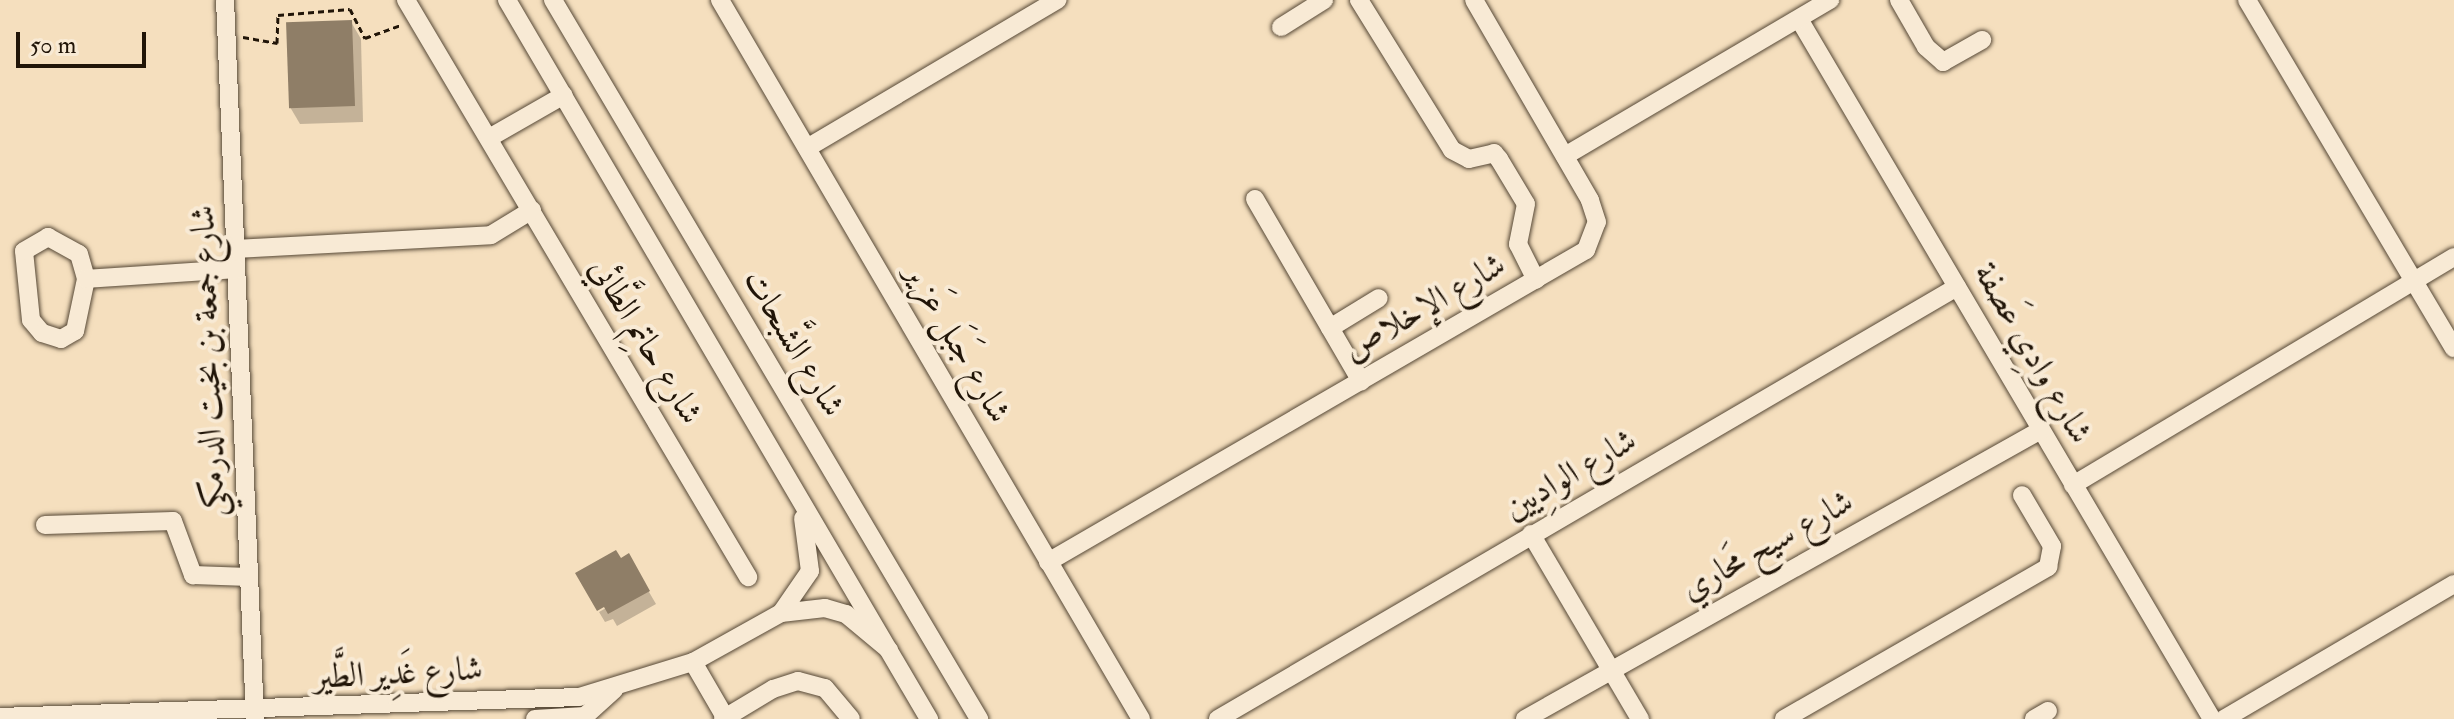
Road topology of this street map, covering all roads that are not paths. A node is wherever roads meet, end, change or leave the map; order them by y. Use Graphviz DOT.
graph roads {
  1 [pos="225,0"];
  2 [pos="406,0"];
  3 [pos="507,0"];
  4 [pos="553,0"];
  5 [pos="720,0"];
  6 [pos="1057,0"];
  7 [pos="1324,0"];
  8 [pos="1359,0"];
  9 [pos="1474,0"];
  10 [pos="1830,0"];
  11 [pos="1899,0"];
  12 [pos="2247,0"];
  13 [pos="1799,19"];
  14 [pos="1281,27"];
  15 [pos="1982,40"];
  16 [pos="564,95"];
  17 [pos="489,138"];
  18 [pos="807,148"];
  19 [pos="1565,156"];
  20 [pos="1255,199"];
  21 [pos="532,210"];
  22 [pos="235,249"];
  23 [pos="2454,257"];
  24 [pos="236,269"];
  25 [pos="86,279"];
  26 [pos="1536,280"];
  27 [pos="2415,282"];
  28 [pos="1957,287"];
  29 [pos="1379,298"];
  30 [pos="1330,328"];
  31 [pos="2454,348"];
  32 [pos="1361,381"];
  33 [pos="2041,430"];
  34 [pos="2073,485"];
  35 [pos="794,491"];
  36 [pos="2022,495"];
  37 [pos="45,525"];
  38 [pos="1531,534"];
  39 [pos="1048,562"];
  40 [pos="249,577"];
  41 [pos="748,577"];
  42 [pos="2454,584"];
  43 [pos="781,613"];
  44 [pos="889,650"];
  45 [pos="693,662"];
  46 [pos="1610,668"];
  47 [pos="614,689"];
  48 [pos="324,714"];
  49 [pos="254,715"];
  50 [pos="0,717"];
  51 [pos="535,719"];
  52 [pos="725,719"];
  53 [pos="851,719"];
  54 [pos="929,719"];
  55 [pos="979,719"];
  56 [pos="1141,719"];
  57 [pos="1218,719"];
  58 [pos="1525,719"];
  59 [pos="1640,719"];
  60 [pos="1784,719"];
  61 [pos="2212,719"];
  62 [pos="2224,719"];
  1 -- 22 [label="street, شارع جمعة بن بخيت الدرمكي"];
  2 -- 17 [label="street, شارع حاتِم الطَّائي"];
  3 -- 16 [label="street"];
  4 -- 55 [label="street, شارع الشَّبحات"];
  5 -- 18 [label="street, شارع جَبَل عَزير"];
  6 -- 18 [label="street"];
  7 -- 14 [label="street"];
  8 -- 26 [label="street"];
  9 -- 19 [label="street, شارع الإخلاص"];
  10 -- 13 [label="street"];
  11 -- 15 [label="street"];
  12 -- 27 [label="street"];
  13 -- 19 [label="street"];
  13 -- 28 [label="street, شارع وادِي عَصفة"];
  16 -- 17 [label="street"];
  16 -- 35 [label="street"];
  17 -- 21 [label="street, شارع حاتِم الطَّائي"];
  18 -- 39 [label="street, شارع جَبَل عَزير"];
  19 -- 26 [label="street, شارع الإخلاص"];
  20 -- 30 [label="street"];
  21 -- 22 [label="street"];
  21 -- 41 [label="street, شارع حاتِم الطَّائي"];
  22 -- 24 [label="street, شارع جمعة بن بخيت الدرمكي"];
  23 -- 27 [label="street"];
  24 -- 25 [label="street"];
  24 -- 40 [label="street, شارع جمعة بن بخيت الدرمكي"];
  25 -- 25 [label="street"];
  26 -- 32 [label="street, شارع الإخلاص"];
  27 -- 31 [label="street"];
  27 -- 34 [label="street"];
  28 -- 33 [label="street, شارع وادِي عَصفة"];
  28 -- 38 [label="street, شارع الوادِيين"];
  29 -- 30 [label="street"];
  30 -- 32 [label="street"];
  32 -- 39 [label="street, شارع الإخلاص"];
  33 -- 34 [label="street, شارع وادِي عَصفة"];
  33 -- 46 [label="street, شارع سيح مَحاري"];
  34 -- 61 [label="street, شارع وادِي عَصفة"];
  35 -- 43 [label="street, شارع غَدِير الطَّير"];
  35 -- 44 [label="street"];
  36 -- 60 [label="street"];
  37 -- 40 [label="street"];
  38 -- 46 [label="street"];
  38 -- 57 [label="street, شارع الوادِيين"];
  39 -- 56 [label="street, شارع جَبَل عَزير"];
  40 -- 49 [label="street, شارع جمعة بن بخيت الدرمكي"];
  42 -- 62 [label="street"];
  43 -- 44 [label="street, شارع غَدِير الطَّير"];
  43 -- 45 [label="street, شارع غَدِير الطَّير"];
  44 -- 54 [label="street"];
  45 -- 47 [label="street, شارع غَدِير الطَّير"];
  45 -- 52 [label="street"];
  46 -- 58 [label="street, شارع سيح مَحاري"];
  46 -- 59 [label="street"];
  47 -- 48 [label="street, شارع غَدِير الطَّير"];
  47 -- 51 [label="street"];
  48 -- 49 [label="street, شارع غَدِير الطَّير"];
  49 -- 50 [label="street, شارع غَدِير الطَّير"];
  52 -- 53 [label="street"];
}
